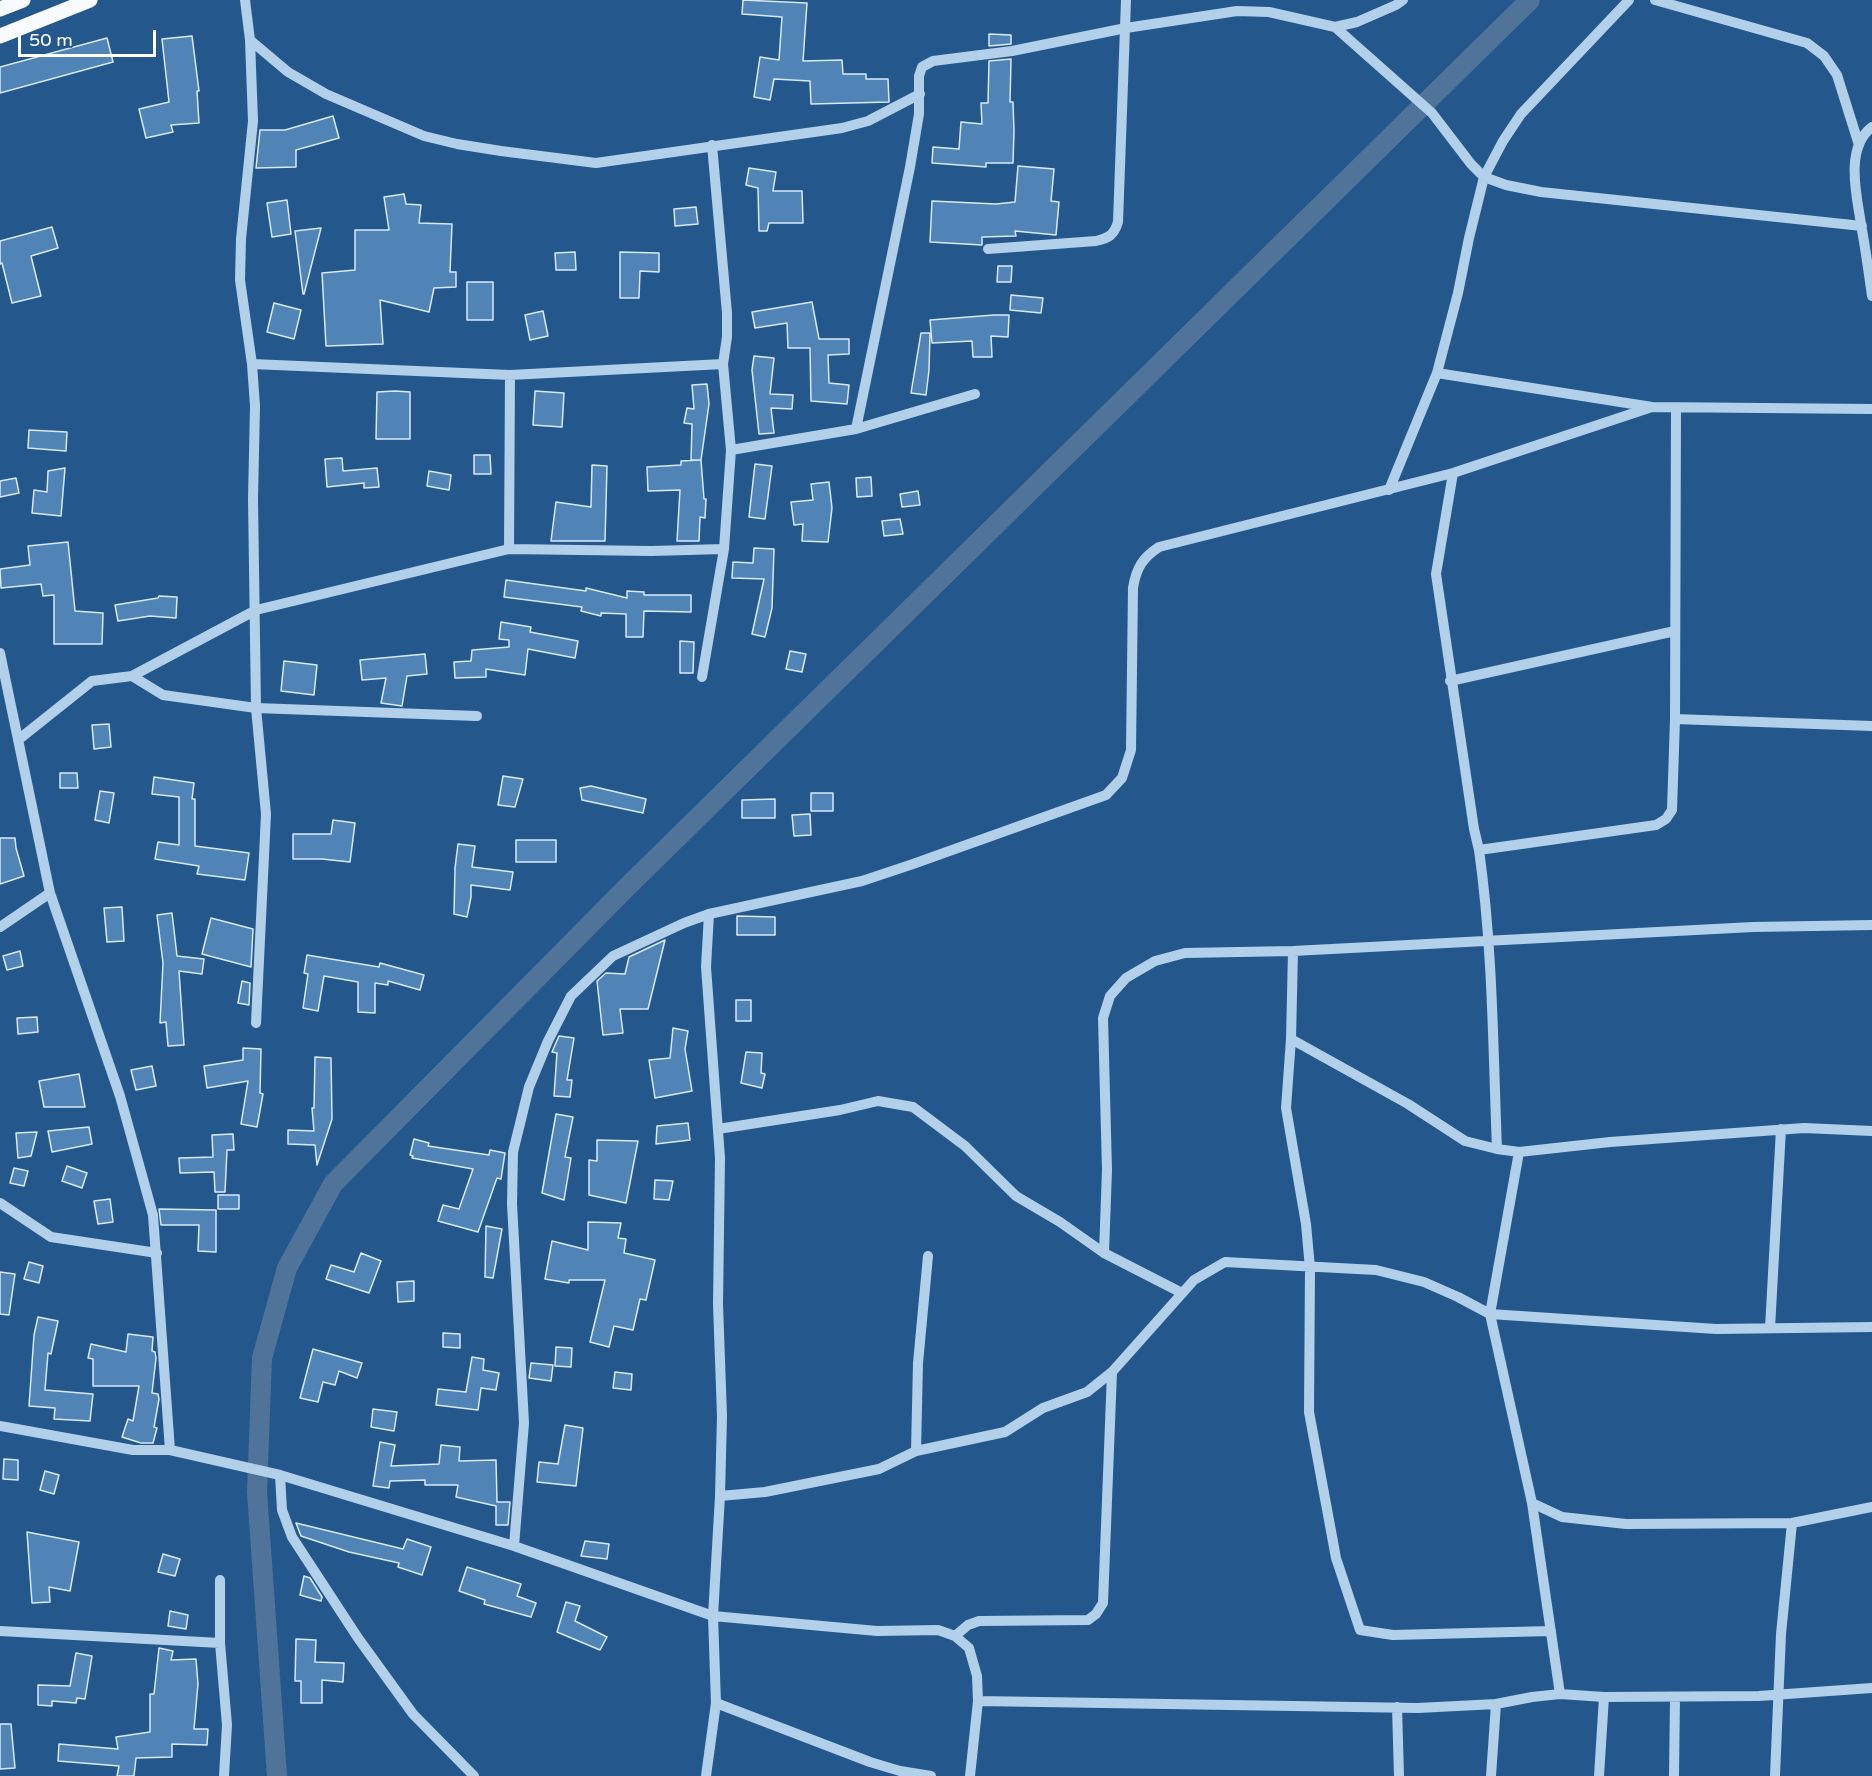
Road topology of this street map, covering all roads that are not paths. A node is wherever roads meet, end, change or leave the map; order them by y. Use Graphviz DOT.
graph roads {
  1 [pos="23,0"];
  2 [pos="90,0"];
  3 [pos="245,0"];
  4 [pos="1126,0"];
  5 [pos="1403,0"];
  6 [pos="1629,0"];
  7 [pos="1655,0"];
  8 [pos="0,9"];
  9 [pos="1126,27"];
  10 [pos="1335,27"];
  11 [pos="0,36"];
  12 [pos="250,40"];
  13 [pos="920,94"];
  14 [pos="1872,127"];
  15 [pos="712,145"];
  16 [pos="1859,145"];
  17 [pos="1484,177"];
  18 [pos="1862,226"];
  19 [pos="988,249"];
  20 [pos="1872,296"];
  21 [pos="252,364"];
  22 [pos="723,364"];
  23 [pos="1437,373"];
  24 [pos="510,375"];
  25 [pos="975,394"];
  26 [pos="1652,407"];
  27 [pos="1676,408"];
  28 [pos="1872,409"];
  29 [pos="856,429"];
  30 [pos="731,450"];
  31 [pos="1453,473"];
  32 [pos="1389,490"];
  33 [pos="509,549"];
  34 [pos="724,549"];
  35 [pos="256,610"];
  36 [pos="1675,631"];
  37 [pos="0,653"];
  38 [pos="132,676"];
  39 [pos="702,677"];
  40 [pos="1450,681"];
  41 [pos="256,708"];
  42 [pos="477,716"];
  43 [pos="1675,719"];
  44 [pos="1872,726"];
  45 [pos="18,740"];
  46 [pos="1479,850"];
  47 [pos="50,893"];
  48 [pos="709,914"];
  49 [pos="1872,925"];
  50 [pos="0,927"];
  51 [pos="1488,940"];
  52 [pos="1293,951"];
  53 [pos="255,1023"];
  54 [pos="1291,1039"];
  55 [pos="718,1129"];
  56 [pos="1781,1129"];
  57 [pos="1872,1131"];
  58 [pos="1497,1149"];
  59 [pos="1519,1152"];
  60 [pos="0,1203"];
  61 [pos="157,1253"];
  62 [pos="1104,1253"];
  63 [pos="928,1256"];
  64 [pos="1310,1268"];
  65 [pos="1182,1293"];
  66 [pos="1490,1314"];
  67 [pos="1872,1327"];
  68 [pos="1770,1328"];
  69 [pos="1112,1372"];
  70 [pos="0,1426"];
  71 [pos="170,1450"];
  72 [pos="916,1451"];
  73 [pos="274,1474"];
  74 [pos="720,1496"];
  75 [pos="1532,1503"];
  76 [pos="1872,1507"];
  77 [pos="1792,1523"];
  78 [pos="514,1546"];
  79 [pos="220,1580"];
  80 [pos="713,1616"];
  81 [pos="1551,1630"];
  82 [pos="0,1631"];
  83 [pos="955,1636"];
  84 [pos="220,1643"];
  85 [pos="1872,1688"];
  86 [pos="1560,1694"];
  87 [pos="1778,1695"];
  88 [pos="1604,1697"];
  89 [pos="1675,1697"];
  90 [pos="978,1701"];
  91 [pos="716,1703"];
  92 [pos="1496,1704"];
  93 [pos="1397,1707"];
  94 [pos="224,1776"];
  95 [pos="474,1776"];
  96 [pos="706,1776"];
  97 [pos="931,1776"];
  98 [pos="970,1776"];
  99 [pos="1399,1776"];
  100 [pos="1491,1776"];
  101 [pos="1599,1776"];
  102 [pos="1674,1776"];
  103 [pos="1775,1776"];
  1 -- 8 [label="main road"];
  2 -- 11 [label="main road"];
  3 -- 12 [label="street"];
  4 -- 9 [label="street"];
  5 -- 10 [label="street"];
  6 -- 17 [label="street"];
  7 -- 16 [label="street"];
  9 -- 10 [label="street"];
  9 -- 13 [label="street"];
  9 -- 19 [label="street"];
  10 -- 17 [label="street"];
  12 -- 15 [label="street"];
  12 -- 21 [label="street"];
  13 -- 15 [label="street"];
  13 -- 29 [label="street"];
  14 -- 16 [label="street"];
  15 -- 22 [label="street"];
  16 -- 18 [label="street"];
  17 -- 18 [label="street"];
  17 -- 23 [label="street"];
  18 -- 20 [label="street"];
  21 -- 24 [label="street"];
  21 -- 35 [label="street"];
  22 -- 24 [label="street"];
  22 -- 30 [label="street"];
  23 -- 26 [label="street"];
  23 -- 32 [label="street"];
  24 -- 33 [label="street"];
  25 -- 29 [label="street"];
  26 -- 27 [label="street"];
  26 -- 31 [label="street"];
  27 -- 28 [label="street"];
  27 -- 36 [label="street"];
  29 -- 30 [label="street"];
  30 -- 34 [label="street"];
  31 -- 32 [label="street"];
  31 -- 40 [label="street"];
  32 -- 48 [label="street"];
  33 -- 34 [label="street"];
  33 -- 35 [label="street"];
  34 -- 39 [label="street"];
  35 -- 38 [label="street"];
  35 -- 41 [label="street"];
  36 -- 40 [label="street"];
  36 -- 43 [label="street"];
  37 -- 45 [label="street"];
  38 -- 41 [label="street"];
  38 -- 45 [label="street"];
  40 -- 46 [label="street"];
  41 -- 42 [label="street"];
  41 -- 53 [label="street"];
  43 -- 44 [label="street"];
  43 -- 46 [label="street"];
  45 -- 47 [label="street"];
  46 -- 51 [label="street"];
  47 -- 50 [label="street"];
  47 -- 61 [label="street"];
  48 -- 55 [label="street"];
  48 -- 78 [label="street"];
  49 -- 51 [label="street"];
  51 -- 52 [label="street"];
  51 -- 58 [label="street"];
  52 -- 54 [label="street"];
  52 -- 62 [label="street"];
  54 -- 58 [label="street"];
  54 -- 64 [label="street"];
  55 -- 62 [label="street"];
  55 -- 74 [label="street"];
  56 -- 57 [label="street"];
  56 -- 59 [label="street"];
  56 -- 68 [label="street"];
  58 -- 59 [label="street"];
  59 -- 66 [label="street"];
  60 -- 61 [label="street"];
  61 -- 71 [label="street"];
  62 -- 65 [label="street"];
  63 -- 72 [label="street"];
  64 -- 65 [label="street"];
  64 -- 66 [label="street"];
  64 -- 81 [label="street"];
  65 -- 69 [label="street"];
  66 -- 68 [label="street"];
  66 -- 75 [label="street"];
  67 -- 68 [label="street"];
  69 -- 72 [label="street"];
  69 -- 83 [label="street"];
  70 -- 71 [label="street"];
  71 -- 73 [label="street"];
  72 -- 74 [label="street"];
  73 -- 78 [label="street"];
  73 -- 95 [label="street"];
  74 -- 80 [label="street"];
  75 -- 77 [label="street"];
  75 -- 81 [label="street"];
  76 -- 77 [label="street"];
  77 -- 87 [label="street"];
  78 -- 80 [label="street"];
  79 -- 84 [label="street"];
  80 -- 83 [label="street"];
  80 -- 91 [label="street"];
  81 -- 86 [label="street"];
  82 -- 84 [label="street"];
  83 -- 90 [label="street"];
  84 -- 94 [label="street"];
  85 -- 87 [label="street"];
  86 -- 88 [label="street"];
  86 -- 92 [label="street"];
  87 -- 89 [label="street"];
  87 -- 103 [label="street"];
  88 -- 89 [label="street"];
  88 -- 101 [label="street"];
  89 -- 102 [label="street"];
  90 -- 93 [label="street"];
  90 -- 98 [label="street"];
  91 -- 96 [label="street"];
  91 -- 97 [label="street"];
  92 -- 93 [label="street"];
  92 -- 100 [label="street"];
  93 -- 99 [label="street"];
}
